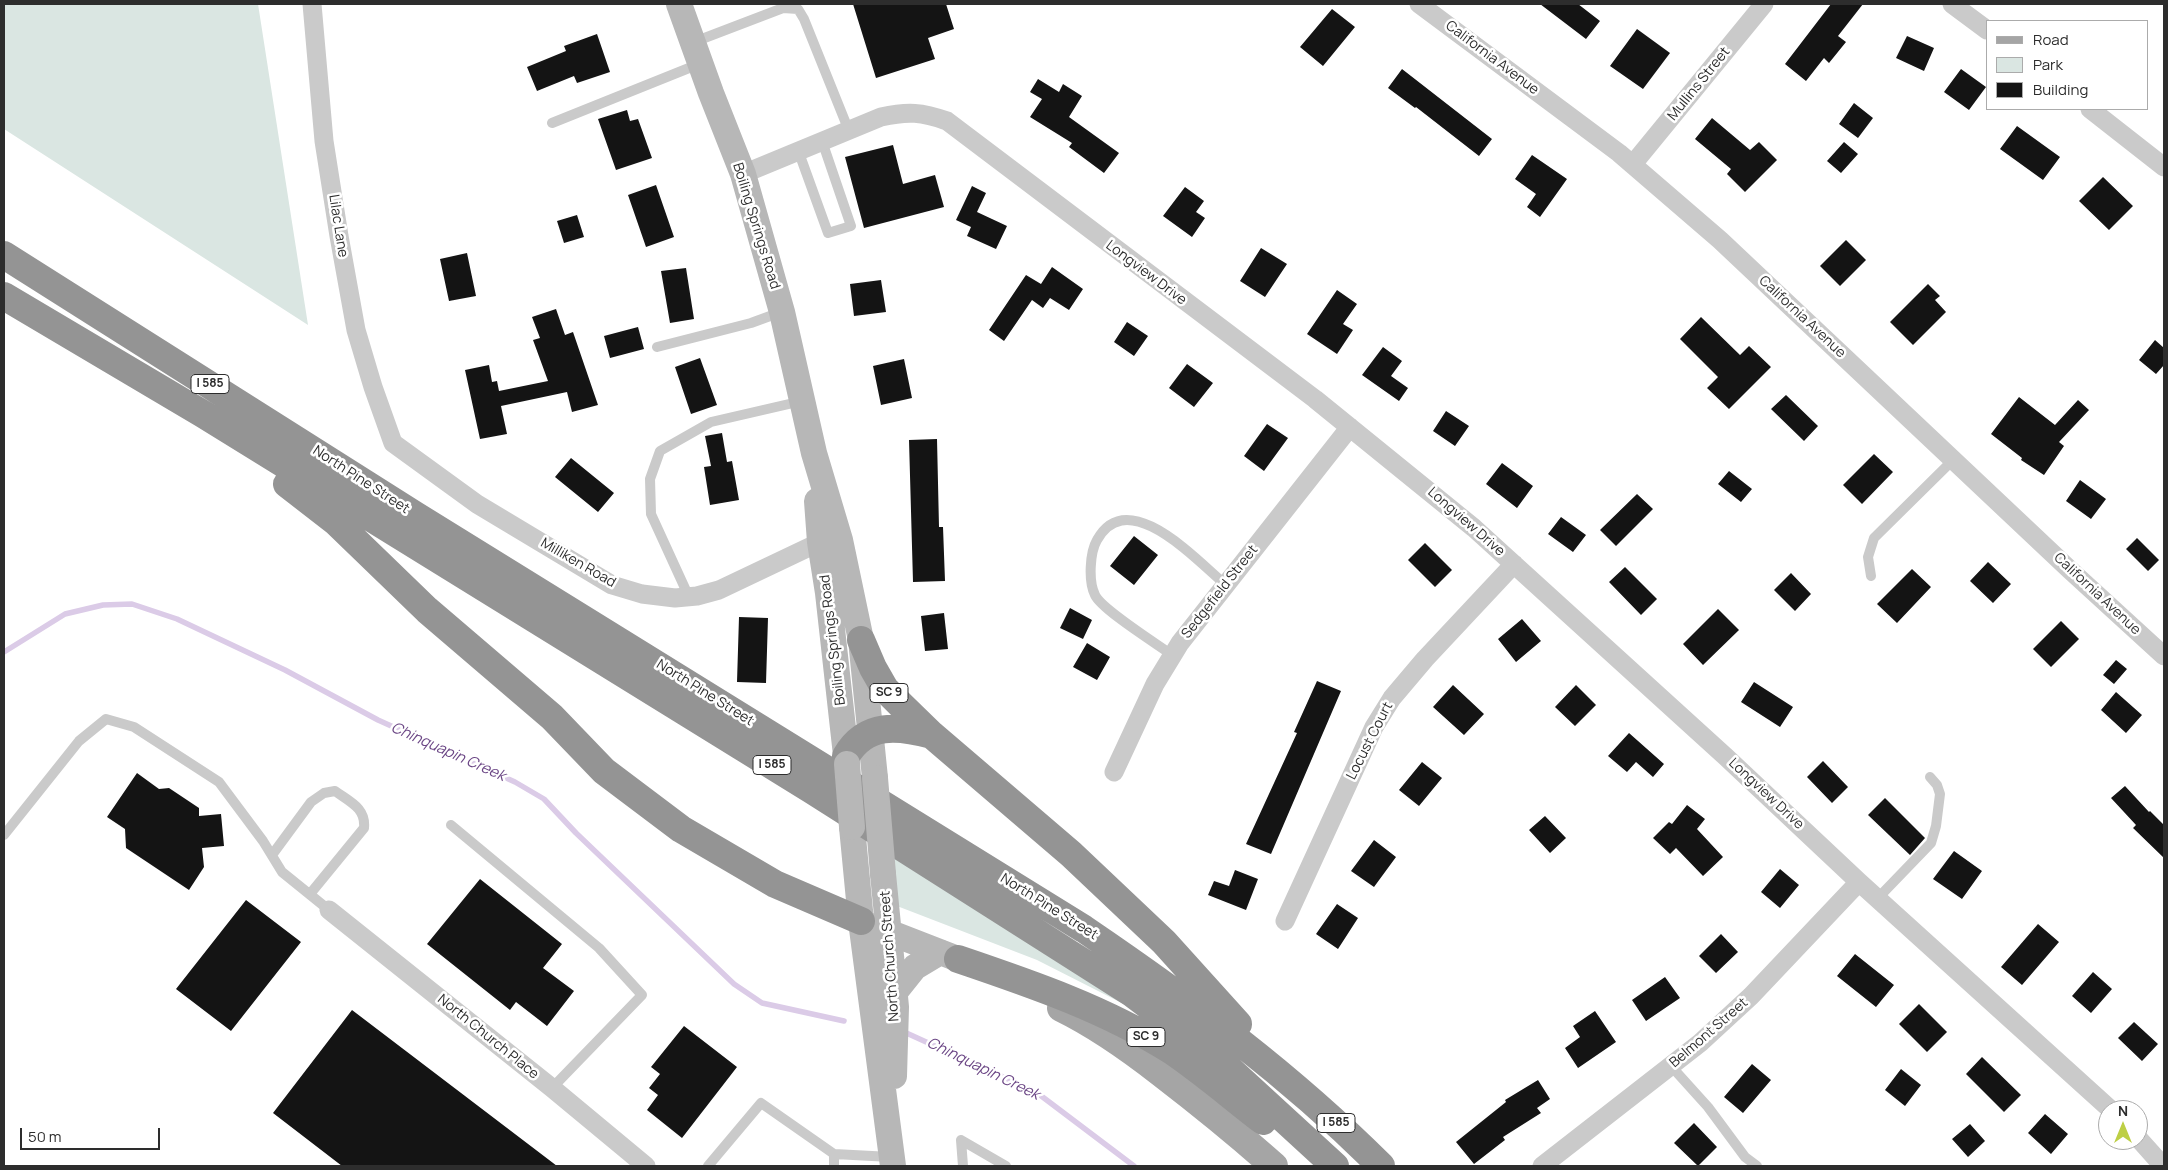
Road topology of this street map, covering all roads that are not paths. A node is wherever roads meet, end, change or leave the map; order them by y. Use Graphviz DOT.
graph roads {
  1 [pos="312,4"];
  2 [pos="679,4"];
  3 [pos="1419,4"];
  4 [pos="1764,4"];
  5 [pos="1952,4"];
  6 [pos="1986,29"];
  7 [pos="696,53"];
  8 [pos="2091,110"];
  9 [pos="552,123"];
  10 [pos="849,131"];
  11 [pos="822,141"];
  12 [pos="798,150"];
  13 [pos="1633,164"];
  14 [pos="2164,167"];
  15 [pos="743,174"];
  16 [pos="4,254"];
  17 [pos="4,296"];
  18 [pos="782,312"];
  19 [pos="657,347"];
  20 [pos="802,401"];
  21 [pos="203,414"];
  22 [pos="1350,427"];
  23 [pos="393,443"];
  24 [pos="1953,460"];
  25 [pos="830,541"];
  26 [pos="1514,564"];
  27 [pos="1871,576"];
  28 [pos="1226,585"];
  29 [pos="689,597"];
  30 [pos="861,640"];
  31 [pos="1172,655"];
  32 [pos="2164,656"];
  33 [pos="871,732"];
  34 [pos="932,735"];
  35 [pos="846,760"];
  36 [pos="1114,772"];
  37 [pos="1930,777"];
  38 [pos="878,816"];
  39 [pos="451,825"];
  40 [pos="852,827"];
  41 [pos="4,835"];
  42 [pos="272,855"];
  43 [pos="1859,882"];
  44 [pos="310,894"];
  45 [pos="1878,899"];
  46 [pos="329,910"];
  47 [pos="861,921"];
  48 [pos="1285,921"];
  49 [pos="888,932"];
  50 [pos="949,956"];
  51 [pos="894,992"];
  52 [pos="1671,1066"];
  53 [pos="1289,1081"];
  54 [pos="552,1088"];
  55 [pos="2100,1100"];
  56 [pos="2148,1149"];
  57 [pos="834,1154"];
  58 [pos="1325,1158"];
  59 [pos="892,1161"];
  60 [pos="646,1166"];
  61 [pos="708,1166"];
  62 [pos="834,1166"];
  63 [pos="963,1166"];
  64 [pos="1006,1166"];
  65 [pos="1274,1166"];
  66 [pos="1381,1166"];
  67 [pos="1542,1166"];
  68 [pos="1757,1166"];
  69 [pos="2163,1166"];
  1 -- 23 [label="street, Lilac Lane"];
  2 -- 7 [label="main road, Boiling Springs Road / SC 9"];
  3 -- 13 [label="street, California Avenue"];
  4 -- 13 [label="street, Mullins Street"];
  5 -- 6 [label="street"];
  7 -- 9 [label="lane"];
  7 -- 10 [label="lane"];
  7 -- 15 [label="main road, Boiling Springs Road / SC 9"];
  8 -- 14 [label="street"];
  10 -- 11 [label="street, Longview Drive"];
  10 -- 22 [label="street, Longview Drive"];
  11 -- 12 [label="street, Longview Drive"];
  11 -- 12 [label="lane"];
  12 -- 15 [label="street, Longview Drive"];
  13 -- 24 [label="street, California Avenue"];
  15 -- 18 [label="main road, Boiling Springs Road / SC 9"];
  16 -- 53 [label="highway, North Pine Street / I 585"];
  17 -- 21 [label="highway, North Pine Street / I 585"];
  18 -- 19 [label="lane"];
  18 -- 20 [label="main road, Boiling Springs Road / SC 9"];
  20 -- 25 [label="main road, Boiling Springs Road / SC 9"];
  20 -- 29 [label="lane"];
  21 -- 47 [label="highway"];
  21 -- 58 [label="highway, North Pine Street / I 585"];
  22 -- 26 [label="street, Longview Drive"];
  22 -- 28 [label="street, Sedgefield Street"];
  23 -- 29 [label="street, Milliken Road"];
  24 -- 27 [label="lane"];
  24 -- 32 [label="street, California Avenue"];
  25 -- 29 [label="street, Milliken Road"];
  25 -- 30 [label="main road, Boiling Springs Road / SC 9"];
  25 -- 35 [label="main road, Boiling Springs Road / SC 9"];
  26 -- 43 [label="street, Longview Drive"];
  26 -- 48 [label="street, Locust Court"];
  28 -- 31 [label="street, Sedgefield Street"];
  28 -- 31 [label="lane"];
  30 -- 33 [label="main road, Boiling Springs Road"];
  30 -- 34 [label="highway, SC 9"];
  31 -- 36 [label="street, Sedgefield Street"];
  33 -- 34 [label="highway"];
  33 -- 35 [label="highway"];
  33 -- 38 [label="main road, Boiling Springs Road, bridge"];
  34 -- 53 [label="highway, SC 9"];
  35 -- 40 [label="main road, Boiling Springs Road / SC 9, bridge"];
  37 -- 45 [label="lane"];
  38 -- 49 [label="main road, North Church Street, bridge"];
  39 -- 54 [label="lane"];
  40 -- 47 [label="main road, North Church Street / SC 9"];
  41 -- 42 [label="lane"];
  42 -- 44 [label="lane"];
  42 -- 44 [label="lane"];
  43 -- 45 [label="street, Longview Drive"];
  43 -- 52 [label="street, Belmont Street"];
  44 -- 46 [label="lane"];
  45 -- 55 [label="street, Longview Drive"];
  46 -- 54 [label="street, North Church Place"];
  47 -- 49 [label="main road, SC 9"];
  47 -- 59 [label="main road, North Church Street"];
  49 -- 50 [label="main road, SC 9"];
  49 -- 51 [label="main road, North Church Street"];
  50 -- 51 [label="main road"];
  50 -- 58 [label="highway, SC 9"];
  50 -- 65 [label="main road"];
  51 -- 59 [label="main road, North Church Street"];
  52 -- 67 [label="street, Belmont Street"];
  52 -- 68 [label="lane"];
  53 -- 66 [label="highway, North Pine Street / I 585"];
  54 -- 60 [label="street, North Church Place"];
  56 -- 69 [label="street"];
  57 -- 59 [label="lane"];
  57 -- 61 [label="lane"];
  57 -- 62 [label="lane"];
  63 -- 64 [label="lane"];
}
